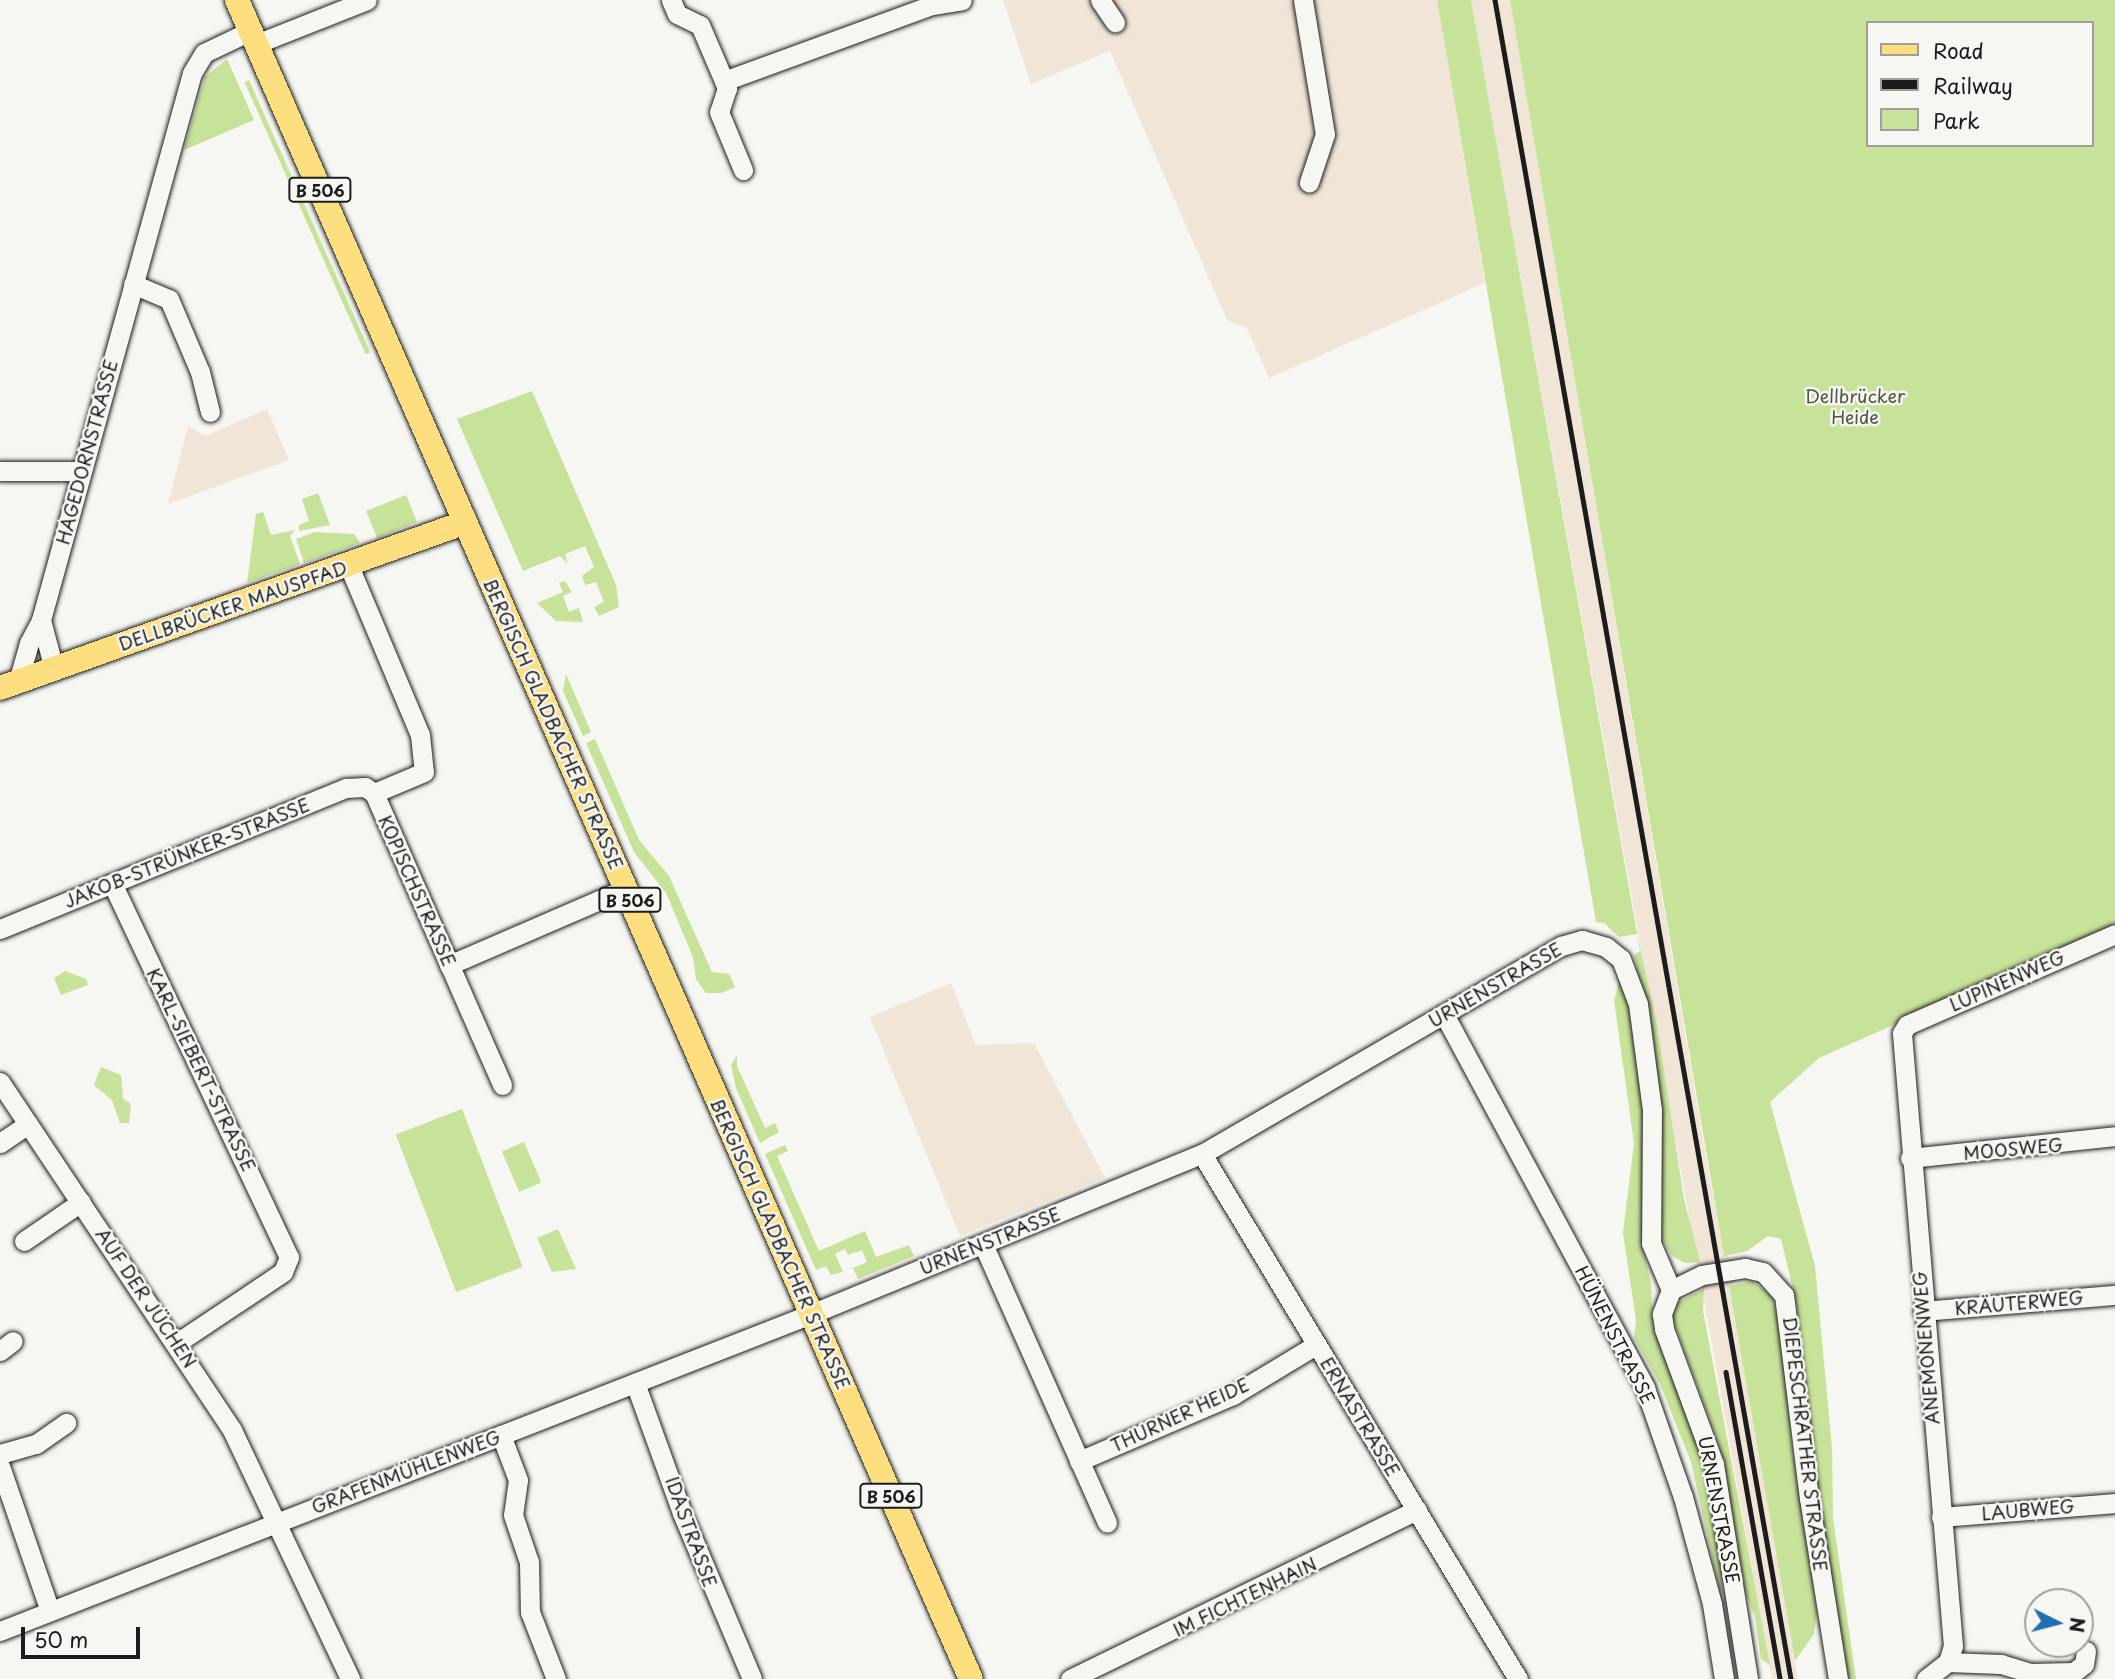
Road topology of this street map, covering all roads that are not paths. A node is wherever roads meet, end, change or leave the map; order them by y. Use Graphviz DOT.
graph roads {
  1 [pos="237,0"];
  2 [pos="367,0"];
  3 [pos="671,0"];
  4 [pos="962,0"];
  5 [pos="1100,0"];
  6 [pos="1303,0"];
  7 [pos="1115,22"];
  8 [pos="253,37"];
  9 [pos="724,81"];
  10 [pos="743,170"];
  11 [pos="1309,182"];
  12 [pos="133,284"];
  13 [pos="210,412"];
  14 [pos="0,471"];
  15 [pos="81,471"];
  16 [pos="465,522"];
  17 [pos="349,566"];
  18 [pos="41,620"];
  19 [pos="54,669"];
  20 [pos="24,680"];
  21 [pos="0,688"];
  22 [pos="374,793"];
  23 [pos="112,883"];
  24 [pos="625,889"];
  25 [pos="0,929"];
  26 [pos="2115,934"];
  27 [pos="449,965"];
  28 [pos="1444,1014"];
  29 [pos="1902,1033"];
  30 [pos="0,1082"];
  31 [pos="502,1086"];
  32 [pos="28,1124"];
  33 [pos="2115,1136"];
  34 [pos="0,1143"];
  35 [pos="1202,1154"];
  36 [pos="1910,1158"];
  37 [pos="81,1202"];
  38 [pos="23,1241"];
  39 [pos="983,1244"];
  40 [pos="1671,1290"];
  41 [pos="2115,1295"];
  42 [pos="1923,1311"];
  43 [pos="811,1314"];
  44 [pos="177,1343"];
  45 [pos="1316,1345"];
  46 [pos="635,1383"];
  47 [pos="66,1423"];
  48 [pos="500,1435"];
  49 [pos="0,1454"];
  50 [pos="1079,1461"];
  51 [pos="0,1466"];
  52 [pos="2115,1503"];
  53 [pos="1417,1510"];
  54 [pos="1941,1517"];
  55 [pos="276,1523"];
  56 [pos="1107,1523"];
  57 [pos="50,1611"];
  58 [pos="0,1631"];
  59 [pos="2085,1658"];
  60 [pos="1948,1662"];
  61 [pos="349,1679"];
  62 [pos="556,1679"];
  63 [pos="752,1679"];
  64 [pos="971,1679"];
  65 [pos="1070,1679"];
  66 [pos="1518,1679"];
  67 [pos="1724,1679"];
  68 [pos="1748,1679"];
  69 [pos="1838,1679"];
  70 [pos="1926,1679"];
  1 -- 8 [label="main road, BERGISCH GLADBACHER STRASSE / B 506"];
  2 -- 8 [label="street, HAGEDORNSTRASSE"];
  3 -- 9 [label="street"];
  4 -- 9 [label="street"];
  5 -- 7 [label="street"];
  6 -- 11 [label="street"];
  8 -- 12 [label="street, HAGEDORNSTRASSE"];
  8 -- 16 [label="main road, BERGISCH GLADBACHER STRASSE / B 506"];
  9 -- 10 [label="street"];
  12 -- 13 [label="street"];
  12 -- 15 [label="street, HAGEDORNSTRASSE"];
  14 -- 15 [label="street"];
  15 -- 18 [label="street, HAGEDORNSTRASSE"];
  16 -- 17 [label="main road, DELLBRÜCKER MAUSPFAD"];
  16 -- 24 [label="main road, BERGISCH GLADBACHER STRASSE / B 506"];
  17 -- 19 [label="main road, DELLBRÜCKER MAUSPFAD"];
  17 -- 22 [label="street, KOPISCHSTRASSE"];
  18 -- 19 [label="street, HAGEDORNSTRASSE"];
  18 -- 20 [label="street, HAGEDORNSTRASSE"];
  19 -- 20 [label="main road, DELLBRÜCKER MAUSPFAD"];
  20 -- 21 [label="main road, DELLBRÜCKER MAUSPFAD"];
  22 -- 23 [label="street, JAKOB-STRÜNKER-STRASSE"];
  22 -- 27 [label="street, KOPISCHSTRASSE"];
  23 -- 25 [label="street, JAKOB-STRÜNKER-STRASSE"];
  23 -- 44 [label="street, KARL-SIEBERT-STRASSE"];
  24 -- 27 [label="street"];
  24 -- 43 [label="main road, BERGISCH GLADBACHER STRASSE / B 506"];
  26 -- 29 [label="street, LUPINENWEG"];
  27 -- 31 [label="street, KOPISCHSTRASSE"];
  28 -- 35 [label="street, URNENSTRASSE"];
  28 -- 40 [label="street, URNENSTRASSE"];
  28 -- 67 [label="street, HÜNENSTRASSE"];
  29 -- 36 [label="street, ANEMONENWEG"];
  30 -- 32 [label="street, AUF DER JÜCHEN"];
  32 -- 34 [label="street"];
  32 -- 37 [label="street, AUF DER JÜCHEN"];
  33 -- 36 [label="street, MOOSWEG"];
  35 -- 39 [label="street, URNENSTRASSE"];
  35 -- 45 [label="street, ERNASTRASSE"];
  36 -- 42 [label="street, ANEMONENWEG"];
  37 -- 38 [label="street"];
  37 -- 44 [label="street, AUF DER JÜCHEN"];
  39 -- 43 [label="street, URNENSTRASSE"];
  39 -- 50 [label="street"];
  40 -- 68 [label="street, URNENSTRASSE"];
  40 -- 69 [label="street, DIEPESCHRATHER STRASSE"];
  41 -- 42 [label="street, KRÄUTERWEG"];
  42 -- 54 [label="street, ANEMONENWEG"];
  43 -- 46 [label="street, GRAFENMÜHLENWEG"];
  43 -- 64 [label="main road, BERGISCH GLADBACHER STRASSE / B 506"];
  44 -- 55 [label="street, AUF DER JÜCHEN"];
  45 -- 50 [label="street, THURNER HEIDE"];
  45 -- 53 [label="street, ERNASTRASSE"];
  46 -- 48 [label="street, GRAFENMÜHLENWEG"];
  46 -- 63 [label="street, IDASTRASSE"];
  47 -- 49 [label="street"];
  48 -- 55 [label="street, GRAFENMÜHLENWEG"];
  48 -- 62 [label="street"];
  50 -- 56 [label="street"];
  51 -- 57 [label="street"];
  52 -- 54 [label="street, LAUBWEG"];
  53 -- 65 [label="street, IM FICHTENHAIN"];
  53 -- 66 [label="street, ERNASTRASSE"];
  54 -- 60 [label="street, ANEMONENWEG"];
  55 -- 57 [label="street, GRAFENMÜHLENWEG"];
  55 -- 61 [label="street, AUF DER JÜCHEN"];
  57 -- 58 [label="street, GRAFENMÜHLENWEG"];
  59 -- 60 [label="street"];
  60 -- 70 [label="street"];
}
